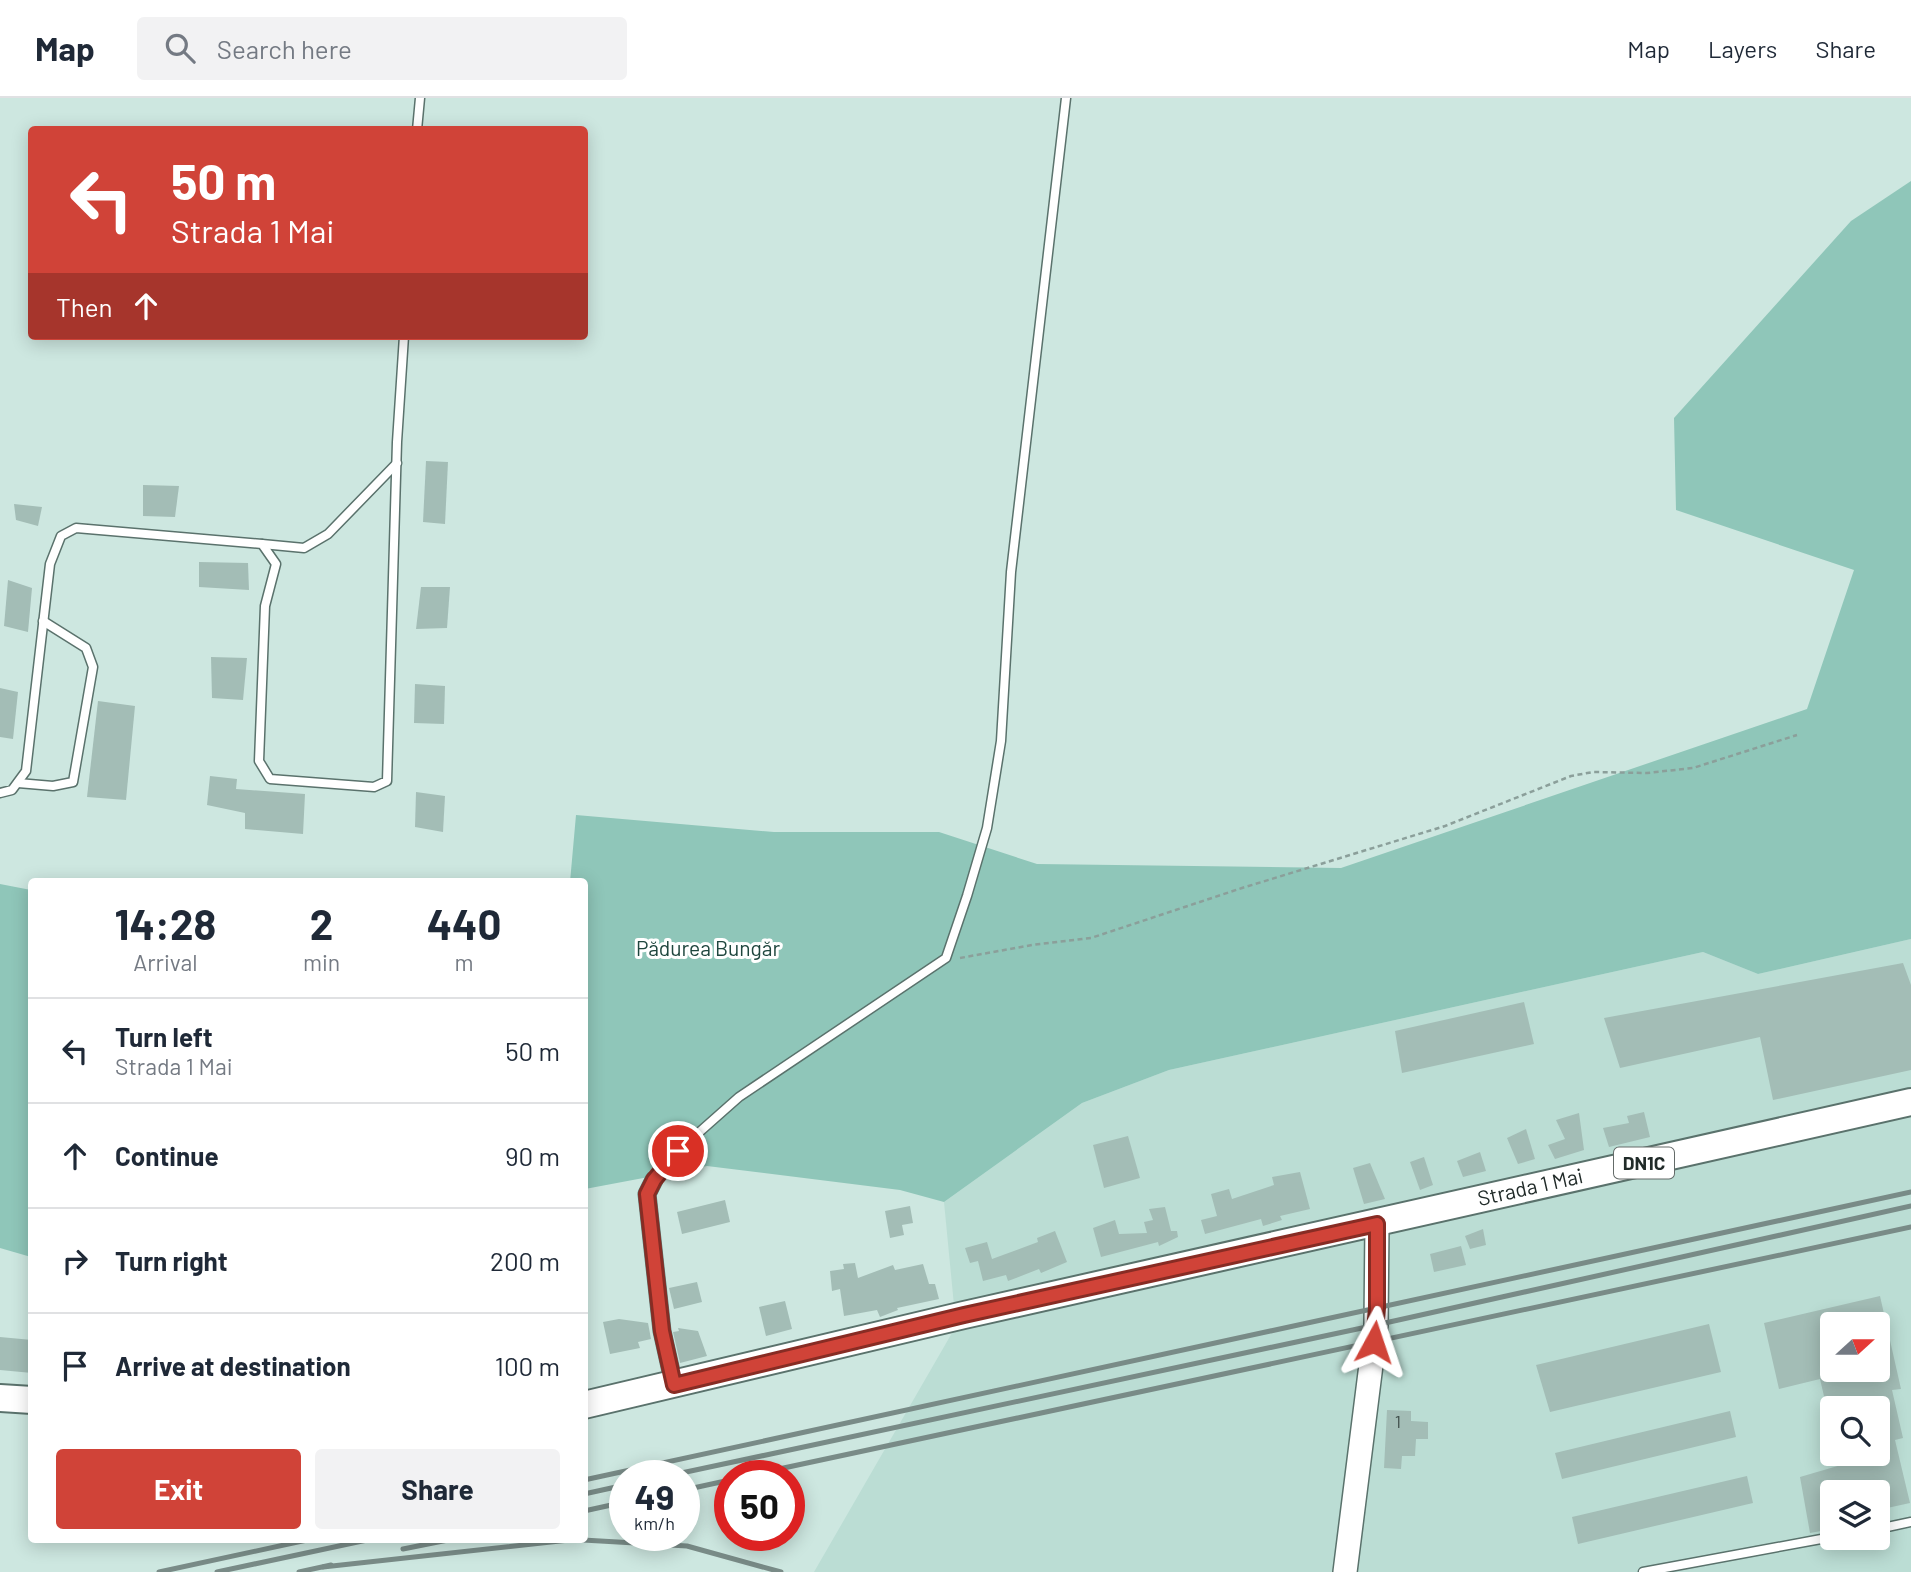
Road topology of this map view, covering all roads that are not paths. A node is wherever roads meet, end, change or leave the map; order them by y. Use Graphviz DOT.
graph roads {
  1 [pos="419,98"];
  2 [pos="1066,98"];
  3 [pos="417,126"];
  4 [pos="404,340"];
  5 [pos="397,463"];
  6 [pos="262,544"];
  7 [pos="43,621"];
  8 [pos="18,783"];
  9 [pos="0,793"];
  10 [pos="1911,1102"];
  11 [pos="654,1180"];
  12 [pos="1377,1224"];
  13 [pos="674,1385"];
  14 [pos="0,1398"];
  15 [pos="28,1400"];
  16 [pos="588,1404"];
  17 [pos="1911,1522"];
  18 [pos="1890,1526"];
  19 [pos="1820,1539"];
  20 [pos="1345,1572"];
  21 [pos="1643,1572"];
  1 -- 3 [label="lane"];
  2 -- 11 [label="lane"];
  4 -- 5 [label="lane"];
  5 -- 6 [label="lane"];
  5 -- 6 [label="lane"];
  6 -- 7 [label="lane"];
  7 -- 8 [label="lane"];
  7 -- 8 [label="lane"];
  8 -- 9 [label="lane"];
  10 -- 12 [label="highway, Strada 1 Mai / DN1C"];
  11 -- 13 [label="street"];
  12 -- 13 [label="highway, Strada 1 Mai / DN1C"];
  12 -- 20 [label="main road"];
  13 -- 16 [label="highway, DN1C"];
  14 -- 15 [label="highway"];
  17 -- 18 [label="lane"];
  19 -- 21 [label="lane"];
}
